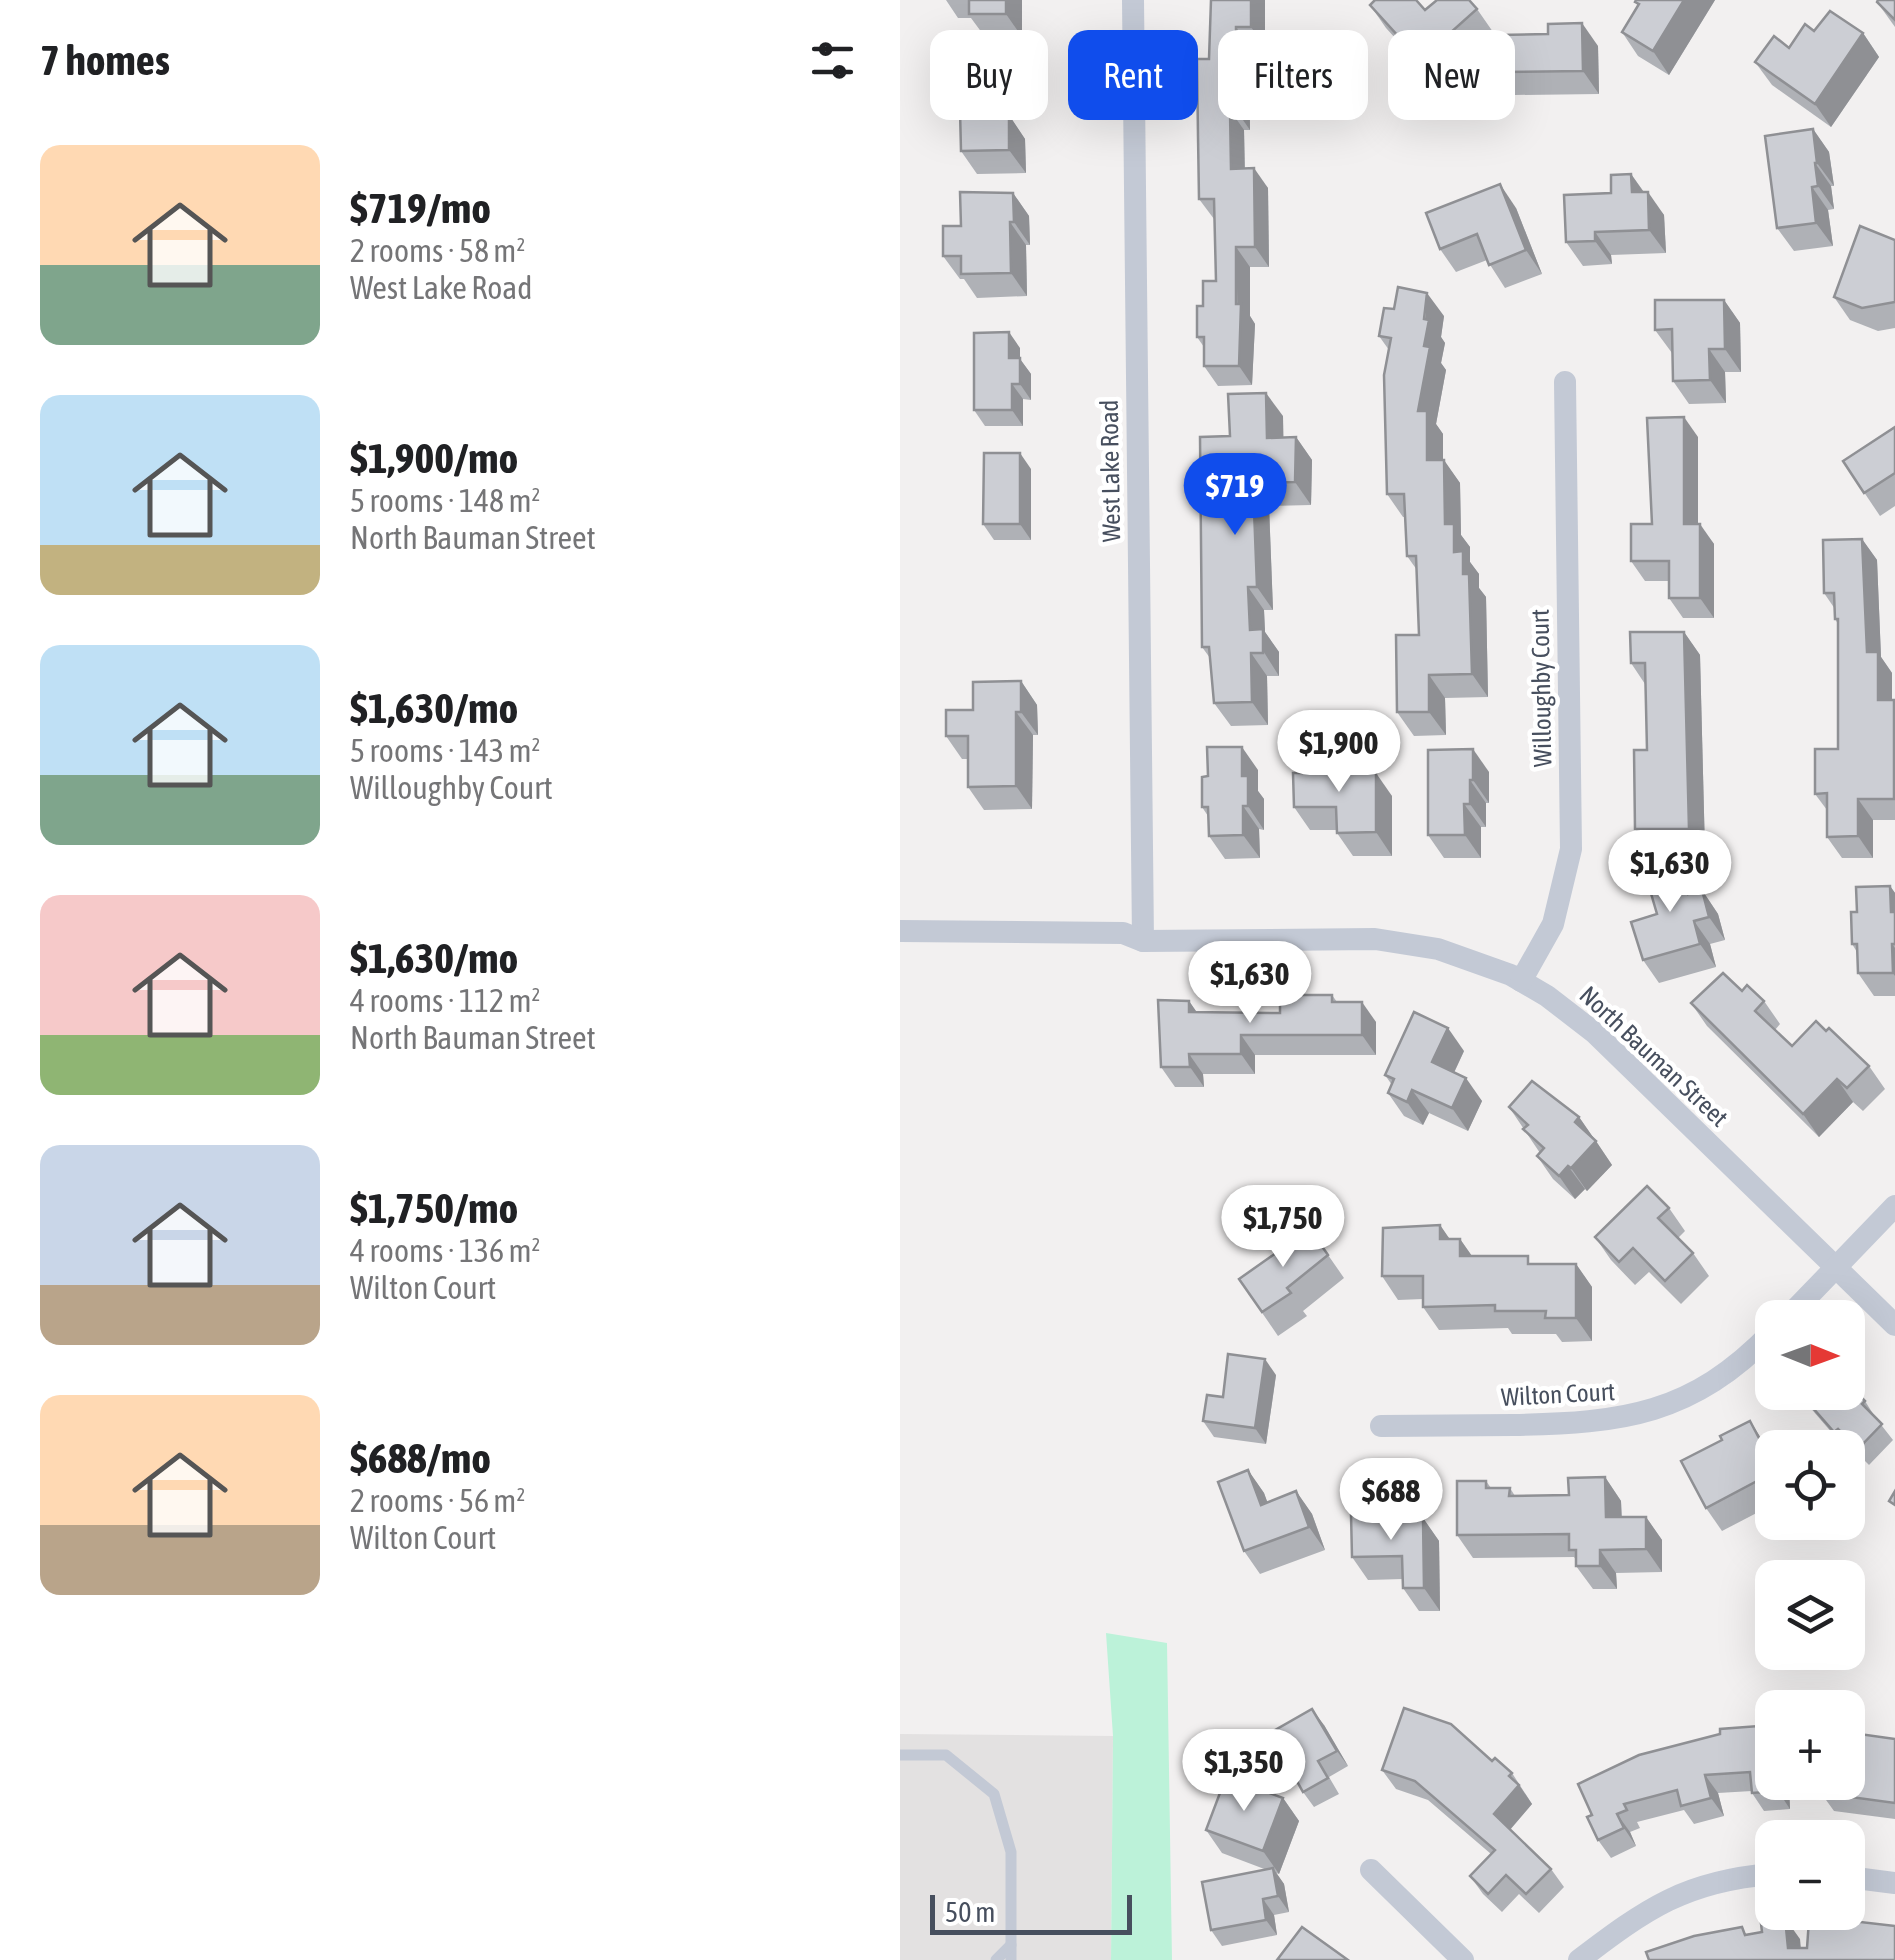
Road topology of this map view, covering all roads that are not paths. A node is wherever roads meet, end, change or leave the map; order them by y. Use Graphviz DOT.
graph roads {
  1 [pos="1133,0"];
  2 [pos="1565,382"];
  3 [pos="900,930"];
  4 [pos="1143,941"];
  5 [pos="1521,981"];
  6 [pos="1895,1206"];
  7 [pos="1836,1267"];
  8 [pos="1804,1300"];
  9 [pos="1895,1325"];
  10 [pos="1755,1347"];
  11 [pos="1381,1426"];
  12 [pos="900,1755"];
  13 [pos="1371,1870"];
  14 [pos="1755,1876"];
  15 [pos="1865,1879"];
  16 [pos="1895,1883"];
  17 [pos="1012,1945"];
  18 [pos="996,1960"];
  19 [pos="1012,1960"];
  20 [pos="1463,1960"];
  21 [pos="1579,1960"];
  1 -- 4 [label="street, West Lake Road"];
  2 -- 5 [label="street, Willoughby Court"];
  3 -- 4 [label="street, North Bauman Street"];
  4 -- 5 [label="street, North Bauman Street"];
  5 -- 7 [label="street, North Bauman Street"];
  6 -- 7 [label="street"];
  7 -- 8 [label="street"];
  7 -- 9 [label="street, North Bauman Street"];
  10 -- 11 [label="street, Wilton Court"];
  12 -- 17 [label="lane"];
  13 -- 20 [label="street"];
  14 -- 21 [label="street"];
  15 -- 16 [label="street"];
  17 -- 18 [label="lane"];
  17 -- 19 [label="lane"];
}
